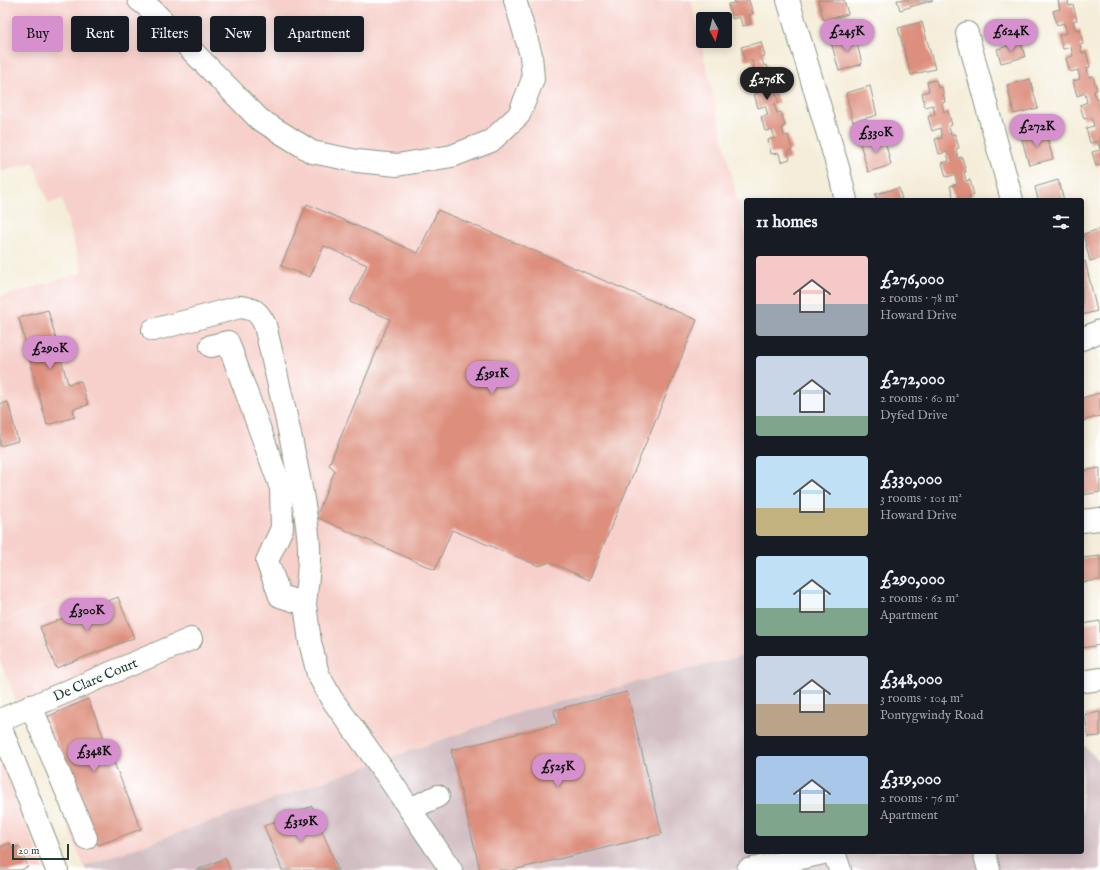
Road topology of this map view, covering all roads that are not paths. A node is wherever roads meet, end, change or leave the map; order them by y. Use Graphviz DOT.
graph roads {
  1 [pos="139,0"];
  2 [pos="515,0"];
  3 [pos="788,0"];
  4 [pos="967,33"];
  5 [pos="846,198"];
  6 [pos="1011,198"];
  7 [pos="153,330"];
  8 [pos="1100,331"];
  9 [pos="1084,338"];
  10 [pos="220,344"];
  11 [pos="1100,519"];
  12 [pos="1084,521"];
  13 [pos="305,604"];
  14 [pos="191,639"];
  15 [pos="31,706"];
  16 [pos="0,720"];
  17 [pos="0,726"];
  18 [pos="438,796"];
  19 [pos="410,810"];
  20 [pos="86,838"];
  21 [pos="819,854"];
  22 [pos="835,854"];
  23 [pos="985,854"];
  24 [pos="57,870"];
  25 [pos="451,870"];
  26 [pos="748,870"];
  27 [pos="840,870"];
  28 [pos="989,870"];
  1 -- 2 [label="street"];
  3 -- 5 [label="street"];
  4 -- 6 [label="street"];
  7 -- 13 [label="street"];
  8 -- 9 [label="street"];
  10 -- 13 [label="street"];
  11 -- 12 [label="street"];
  13 -- 19 [label="street"];
  14 -- 15 [label="street, De Clare Court"];
  15 -- 16 [label="street, De Clare Court"];
  15 -- 20 [label="street"];
  17 -- 24 [label="street"];
  18 -- 19 [label="street"];
  19 -- 25 [label="street"];
  21 -- 26 [label="street"];
  22 -- 27 [label="street"];
  23 -- 28 [label="street"];
}
